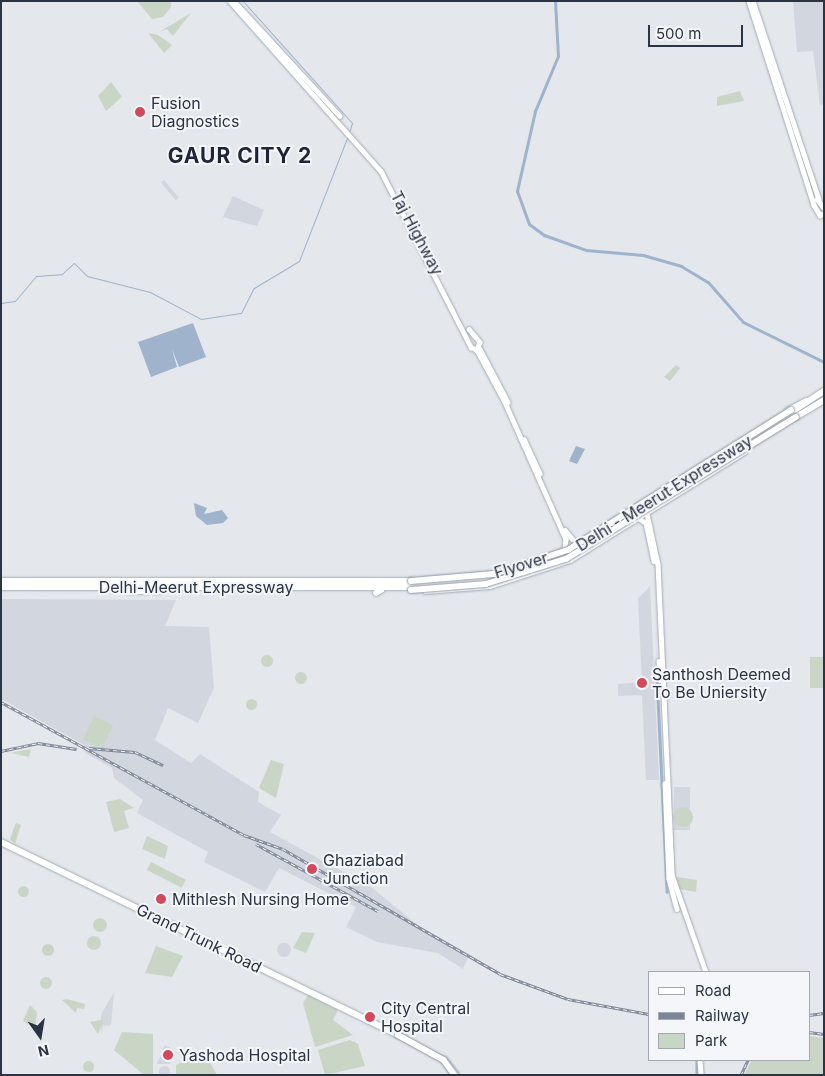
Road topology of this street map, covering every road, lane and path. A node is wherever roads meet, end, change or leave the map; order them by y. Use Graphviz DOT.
graph roads {
  1 [pos="230,1"];
  2 [pos="235,1"];
  3 [pos="751,3"];
  4 [pos="291,68"];
  5 [pos="300,70"];
  6 [pos="302,80"];
  7 [pos="310,82"];
  8 [pos="351,130"];
  9 [pos="816,201"];
  10 [pos="824,208"];
  11 [pos="822,215"];
  12 [pos="478,349"];
  13 [pos="824,390"];
  14 [pos="824,396"];
  15 [pos="806,400"];
  16 [pos="824,400"];
  17 [pos="806,411"];
  18 [pos="742,446"];
  19 [pos="647,514"];
  20 [pos="640,519"];
  21 [pos="611,530"];
  22 [pos="565,533"];
  23 [pos="576,543"];
  24 [pos="565,548"];
  25 [pos="654,550"];
  26 [pos="139,581"];
  27 [pos="402,581"];
  28 [pos="474,582"];
  29 [pos="376,584"];
  30 [pos="1,585"];
  31 [pos="168,586"];
  32 [pos="184,586"];
  33 [pos="390,587"];
  34 [pos="403,590"];
  35 [pos="136,591"];
  36 [pos="668,818"];
  37 [pos="1,842"];
  38 [pos="705,971"];
  39 [pos="312,993"];
  40 [pos="397,1034"];
  41 [pos="702,1061"];
  42 [pos="454,1073"];
  43 [pos="702,1075"];
  1 -- 4 [label="main road"];
  2 -- 5 [label="main road"];
  3 -- 9 [label="main road"];
  3 -- 9 [label="main road"];
  4 -- 5 [label="main road"];
  4 -- 6 [label="main road"];
  5 -- 7 [label="main road"];
  6 -- 7 [label="main road"];
  6 -- 8 [label="main road"];
  7 -- 8 [label="main road"];
  8 -- 12 [label="main road, Taj Highway"];
  8 -- 12 [label="main road"];
  9 -- 10 [label="main road"];
  9 -- 11 [label="main road"];
  12 -- 22 [label="main road"];
  12 -- 22 [label="main road"];
  13 -- 15 [label="highway, Flyover"];
  13 -- 18 [label="highway, Delhi - Meerut Expressway"];
  14 -- 18 [label="highway, Delhi - Meerut Expressway"];
  15 -- 18 [label="main road"];
  15 -- 27 [label="highway, Flyover, bridge"];
  16 -- 17 [label="highway, Flyover"];
  17 -- 18 [label="main road"];
  17 -- 34 [label="highway, Flyover, bridge"];
  18 -- 19 [label="main road"];
  18 -- 21 [label="highway, Delhi - Meerut Expressway"];
  19 -- 20 [label="main road"];
  19 -- 25 [label="main road"];
  20 -- 21 [label="main road"];
  20 -- 25 [label="main road"];
  21 -- 23 [label="main road"];
  21 -- 28 [label="highway, Delhi - Meerut Expressway"];
  22 -- 23 [label="main road"];
  22 -- 24 [label="main road"];
  23 -- 24 [label="main road"];
  24 -- 28 [label="main road"];
  25 -- 36 [label="main road"];
  25 -- 36 [label="main road"];
  26 -- 30 [label="highway"];
  26 -- 31 [label="highway"];
  26 -- 32 [label="highway"];
  27 -- 28 [label="main road"];
  27 -- 32 [label="highway, Flyover"];
  28 -- 29 [label="highway, Delhi - Meerut Expressway"];
  28 -- 33 [label="highway, Delhi - Meerut Expressway"];
  28 -- 34 [label="main road"];
  29 -- 32 [label="highway, Delhi-Meerut Expressway"];
  30 -- 31 [label="highway, Delhi-Meerut Expressway"];
  30 -- 35 [label="highway"];
  31 -- 32 [label="highway, Delhi-Meerut Expressway"];
  31 -- 35 [label="highway"];
  32 -- 33 [label="highway, Delhi-Meerut Expressway"];
  32 -- 34 [label="highway, Flyover"];
  32 -- 35 [label="highway"];
  36 -- 38 [label="main road"];
  37 -- 39 [label="highway, Grand Trunk Road"];
  39 -- 40 [label="highway, Grand Trunk Road"];
  39 -- 40 [label="highway, Grand Trunk Road"];
  40 -- 42 [label="highway, bridge"];
  41 -- 43 [label="main road"];
}
